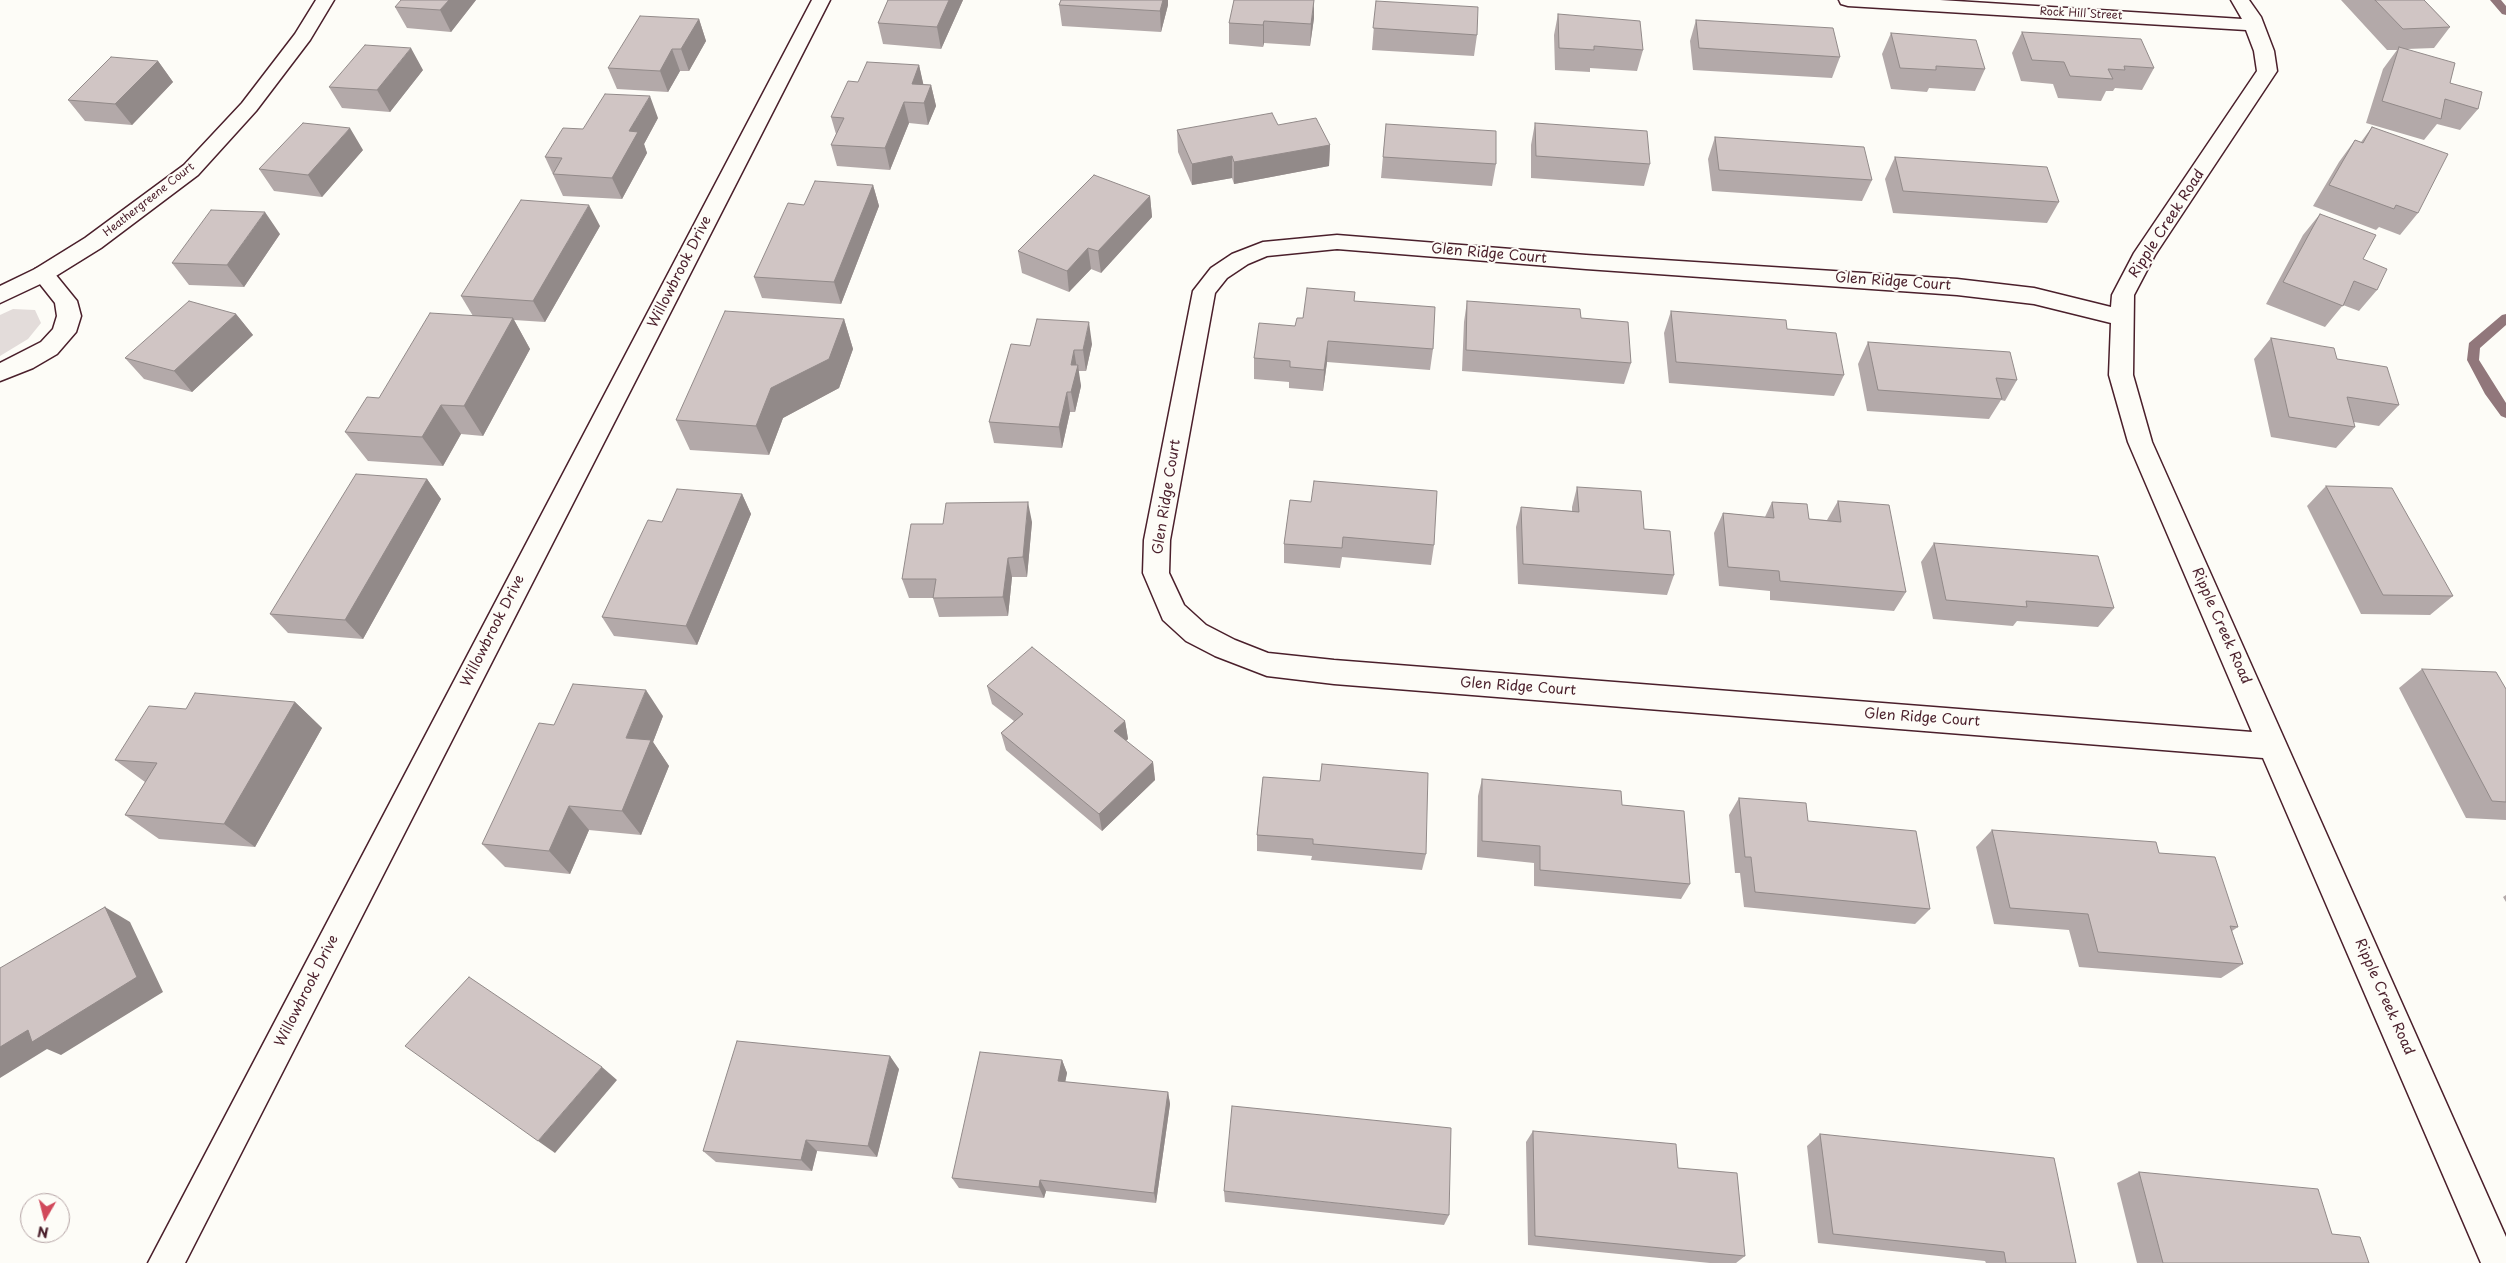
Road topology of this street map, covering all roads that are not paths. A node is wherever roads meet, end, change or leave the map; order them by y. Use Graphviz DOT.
graph roads {
  1 [pos="324,0"];
  2 [pos="821,0"];
  3 [pos="1848,0"];
  4 [pos="2240,0"];
  5 [pos="2254,25"];
  6 [pos="43,274"];
  7 [pos="0,295"];
  8 [pos="2122,318"];
  9 [pos="0,372"];
  10 [pos="2274,746"];
  11 [pos="166,1263"];
  12 [pos="2499,1263"];
  1 -- 6 [label="street, Heathergreene Court"];
  2 -- 11 [label="street, Willowbrook Drive"];
  3 -- 5 [label="street, Rock Hill Street"];
  4 -- 5 [label="street, Ripple Creek Road"];
  5 -- 8 [label="street, Ripple Creek Road"];
  6 -- 7 [label="street, Heathergreene Court"];
  6 -- 9 [label="street"];
  8 -- 10 [label="street, Ripple Creek Road"];
  8 -- 10 [label="street, Glen Ridge Court"];
  10 -- 12 [label="street, Ripple Creek Road"];
}
